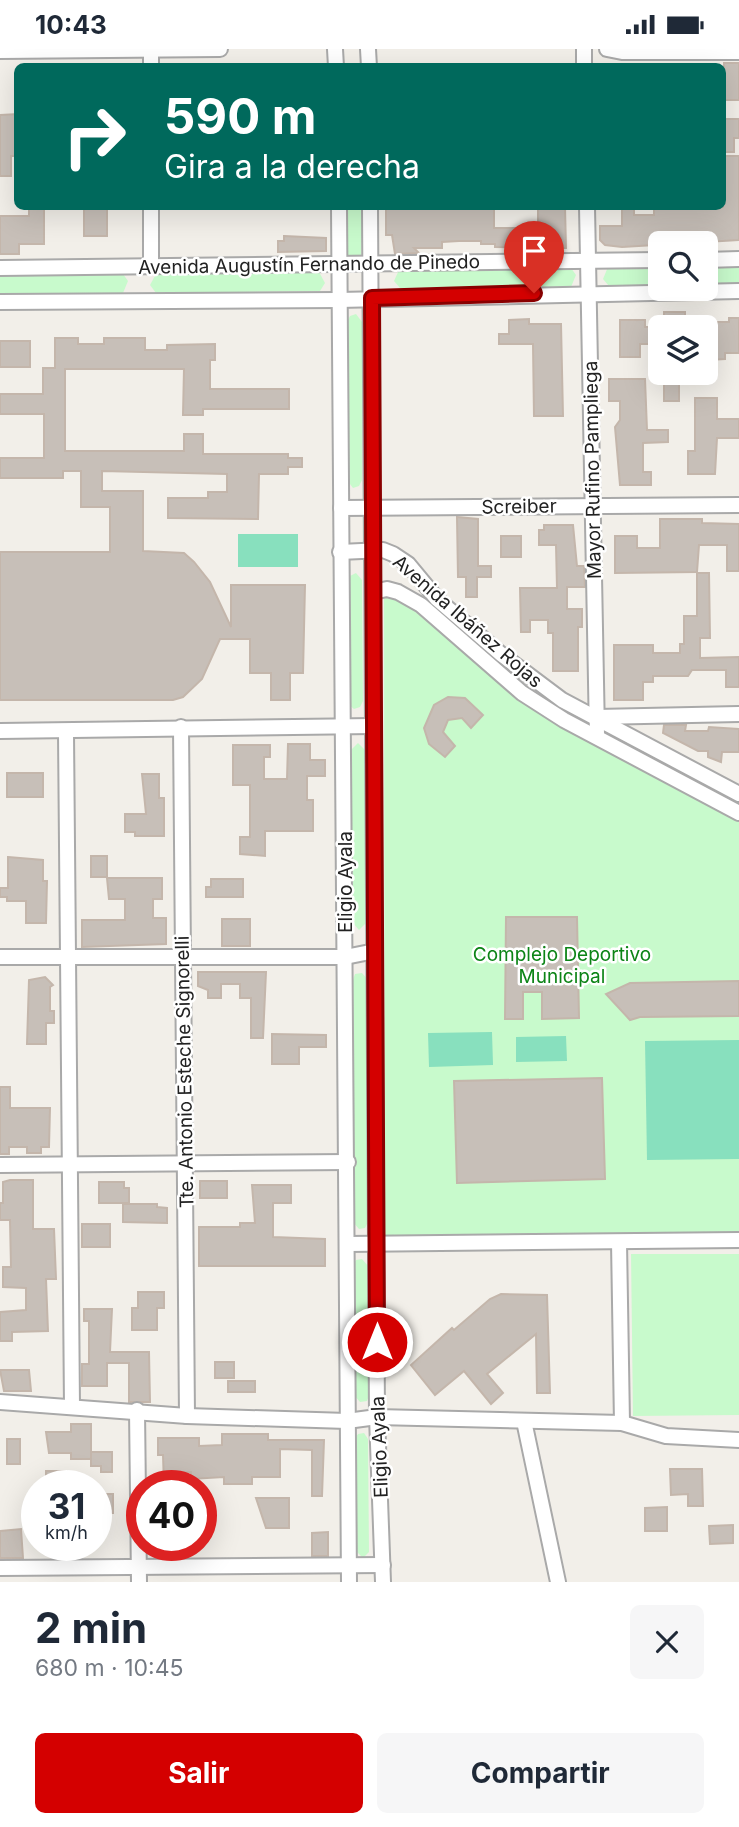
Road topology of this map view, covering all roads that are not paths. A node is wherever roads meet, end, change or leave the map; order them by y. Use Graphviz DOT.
graph roads {
  1 [pos="220,49"];
  2 [pos="607,49"];
  3 [pos="151,50"];
  4 [pos="0,51"];
  5 [pos="739,51"];
  6 [pos="151,210"];
  7 [pos="340,210"];
  8 [pos="370,210"];
  9 [pos="587,210"];
  10 [pos="739,259"];
  11 [pos="648,260"];
  12 [pos="718,260"];
  13 [pos="588,261"];
  14 [pos="371,263"];
  15 [pos="341,266"];
  16 [pos="151,267"];
  17 [pos="0,268"];
  18 [pos="739,291"];
  19 [pos="589,292"];
  20 [pos="372,298"];
  21 [pos="339,300"];
  22 [pos="0,302"];
  23 [pos="739,505"];
  24 [pos="592,506"];
  25 [pos="341,508"];
  26 [pos="372,508"];
  27 [pos="373,551"];
  28 [pos="340,552"];
  29 [pos="373,591"];
  30 [pos="739,714"];
  31 [pos="596,717"];
  32 [pos="343,724"];
  33 [pos="373,726"];
  34 [pos="181,727"];
  35 [pos="0,731"];
  36 [pos="66,733"];
  37 [pos="597,734"];
  38 [pos="739,794"];
  39 [pos="739,813"];
  40 [pos="375,951"];
  41 [pos="0,957"];
  42 [pos="345,957"];
  43 [pos="66,958"];
  44 [pos="183,959"];
  45 [pos="348,1162"];
  46 [pos="68,1164"];
  47 [pos="0,1165"];
  48 [pos="185,1165"];
  49 [pos="739,1240"];
  50 [pos="619,1242"];
  51 [pos="348,1244"];
  52 [pos="377,1244"];
  53 [pos="0,1402"];
  54 [pos="72,1406"];
  55 [pos="137,1410"];
  56 [pos="187,1416"];
  57 [pos="377,1417"];
  58 [pos="347,1421"];
  59 [pos="524,1421"];
  60 [pos="622,1423"];
  61 [pos="739,1440"];
  62 [pos="383,1565"];
  63 [pos="349,1566"];
  64 [pos="0,1568"];
  65 [pos="139,1575"];
  66 [pos="349,1582"];
  67 [pos="383,1582"];
  68 [pos="558,1582"];
  1 -- 3 [label="street"];
  2 -- 5 [label="street"];
  3 -- 4 [label="street"];
  6 -- 16 [label="street"];
  7 -- 15 [label="street, Eligio Ayala"];
  8 -- 14 [label="street, Eligio Ayala"];
  9 -- 13 [label="street, Mayor Rufino Pampliega"];
  10 -- 12 [label="street"];
  11 -- 13 [label="street, Avenida Augustín Fernando de Pinedo"];
  13 -- 14 [label="street, Avenida Augustín Fernando de Pinedo"];
  13 -- 19 [label="street, Mayor Rufino Pampliega"];
  14 -- 15 [label="street, Avenida Augustín Fernando de Pinedo"];
  14 -- 20 [label="street, Eligio Ayala"];
  15 -- 16 [label="street, Avenida Augustín Fernando de Pinedo"];
  15 -- 21 [label="street, Eligio Ayala"];
  16 -- 17 [label="street, Avenida Augustín Fernando de Pinedo"];
  18 -- 19 [label="street, Avenida Augustín Fernando de Pinedo"];
  19 -- 20 [label="street, Avenida Augustín Fernando de Pinedo"];
  19 -- 24 [label="street, Mayor Rufino Pampliega"];
  20 -- 21 [label="street, Avenida Augustín Fernando de Pinedo"];
  20 -- 26 [label="street, Eligio Ayala"];
  21 -- 22 [label="street, Avenida Augustín Fernando de Pinedo"];
  21 -- 25 [label="street, Eligio Ayala"];
  23 -- 24 [label="street, Screiber"];
  24 -- 26 [label="street, Screiber"];
  24 -- 31 [label="street, Mayor Rufino Pampliega"];
  25 -- 26 [label="street, Screiber"];
  25 -- 28 [label="street, Eligio Ayala"];
  26 -- 27 [label="street, Eligio Ayala"];
  27 -- 28 [label="street, Avenida Ibáñez Rojas"];
  27 -- 29 [label="street, Eligio Ayala"];
  27 -- 31 [label="street, Avenida Ibáñez Rojas"];
  28 -- 32 [label="street, Eligio Ayala"];
  29 -- 33 [label="street, Eligio Ayala"];
  29 -- 37 [label="street, Avenida Ibáñez Rojas"];
  30 -- 31 [label="street"];
  31 -- 37 [label="street, Mayor Rufino Pampliega"];
  31 -- 38 [label="street, Avenida Ibáñez Rojas"];
  32 -- 33 [label="street"];
  32 -- 34 [label="street"];
  32 -- 42 [label="street, Eligio Ayala"];
  33 -- 40 [label="street, Eligio Ayala"];
  34 -- 36 [label="street"];
  34 -- 44 [label="street, Tte. Antonio Esteche Signorelli"];
  35 -- 36 [label="street"];
  36 -- 43 [label="street"];
  37 -- 39 [label="street, Avenida Ibáñez Rojas"];
  40 -- 42 [label="street"];
  40 -- 52 [label="street, Eligio Ayala"];
  41 -- 43 [label="street"];
  42 -- 44 [label="street"];
  42 -- 45 [label="street, Eligio Ayala"];
  43 -- 44 [label="street"];
  43 -- 46 [label="street"];
  44 -- 48 [label="street, Tte. Antonio Esteche Signorelli"];
  45 -- 48 [label="street"];
  45 -- 51 [label="street, Eligio Ayala"];
  46 -- 47 [label="street"];
  46 -- 48 [label="street"];
  46 -- 54 [label="street"];
  48 -- 56 [label="street, Tte. Antonio Esteche Signorelli"];
  49 -- 50 [label="street"];
  50 -- 52 [label="street"];
  50 -- 60 [label="street"];
  51 -- 52 [label="street"];
  51 -- 58 [label="street, Eligio Ayala"];
  52 -- 57 [label="street, Eligio Ayala"];
  53 -- 54 [label="street"];
  54 -- 55 [label="street"];
  55 -- 56 [label="street"];
  55 -- 65 [label="street"];
  56 -- 58 [label="street"];
  57 -- 58 [label="street"];
  57 -- 59 [label="street"];
  57 -- 62 [label="street, Eligio Ayala"];
  58 -- 63 [label="street, Eligio Ayala"];
  59 -- 60 [label="street"];
  59 -- 68 [label="street"];
  60 -- 61 [label="street"];
  62 -- 63 [label="street"];
  62 -- 67 [label="street, Eligio Ayala"];
  63 -- 65 [label="street"];
  63 -- 66 [label="street, Eligio Ayala"];
  64 -- 65 [label="street"];
}
